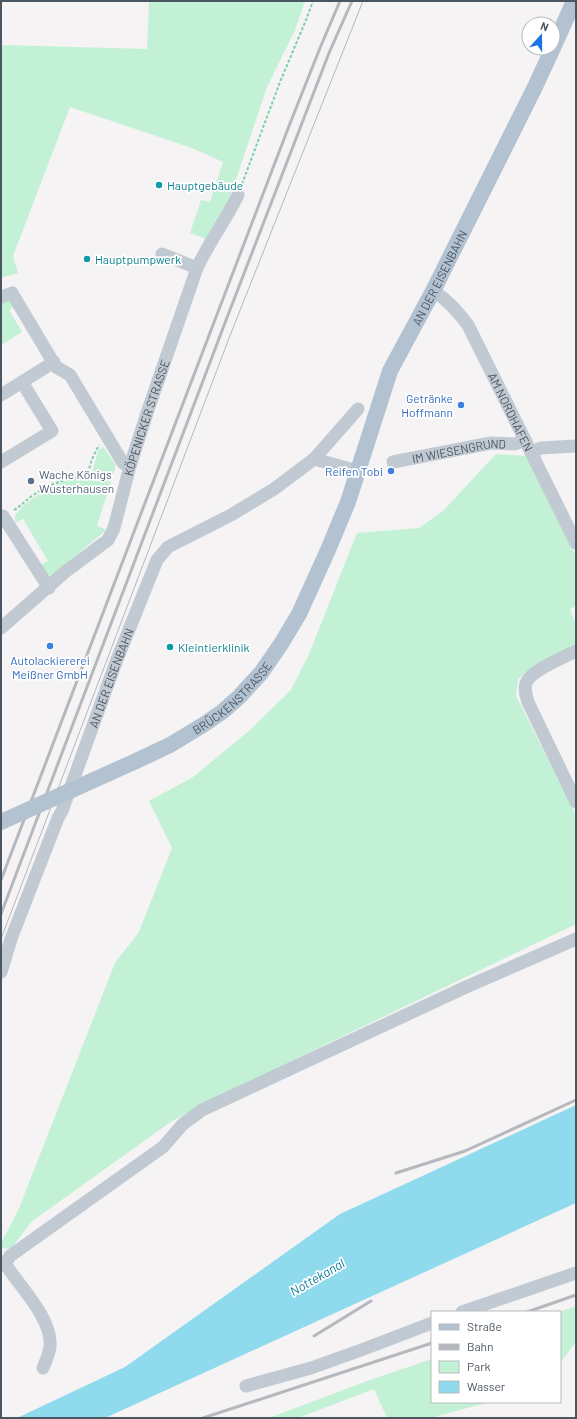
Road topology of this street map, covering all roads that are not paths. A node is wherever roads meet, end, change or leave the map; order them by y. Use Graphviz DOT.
graph roads {
  1 [pos="574,1"];
  2 [pos="561,30"];
  3 [pos="549,56"];
  4 [pos="238,195"];
  5 [pos="162,254"];
  6 [pos="197,268"];
  7 [pos="433,291"];
  8 [pos="1,297"];
  9 [pos="54,362"];
  10 [pos="22,382"];
  11 [pos="1,395"];
  12 [pos="358,409"];
  13 [pos="525,440"];
  14 [pos="576,446"];
  15 [pos="531,452"];
  16 [pos="314,459"];
  17 [pos="1,462"];
  18 [pos="393,462"];
  19 [pos="130,466"];
  20 [pos="358,471"];
  21 [pos="2,517"];
  22 [pos="576,543"];
  23 [pos="49,588"];
  24 [pos="1,628"];
  25 [pos="576,651"];
  26 [pos="576,802"];
  27 [pos="1,822"];
  28 [pos="576,939"];
  29 [pos="1,972"];
  30 [pos="576,1273"];
  31 [pos="465,1311"];
  32 [pos="431,1322"];
  33 [pos="43,1368"];
  34 [pos="246,1386"];
  1 -- 2 [label="main road, AN DER EISENBAHN"];
  3 -- 7 [label="main road, AN DER EISENBAHN"];
  4 -- 6 [label="street, KÖPENICKER STRASSE"];
  5 -- 6 [label="street"];
  6 -- 19 [label="street, KÖPENICKER STRASSE"];
  7 -- 13 [label="street, AM NORDHAFEN"];
  7 -- 20 [label="main road, AN DER EISENBAHN"];
  8 -- 9 [label="street"];
  9 -- 10 [label="street"];
  9 -- 19 [label="street"];
  10 -- 11 [label="street"];
  10 -- 17 [label="street"];
  12 -- 16 [label="street, AN DER EISENBAHN"];
  13 -- 15 [label="street, AM NORDHAFEN"];
  13 -- 18 [label="street, IM WIESENGRUND"];
  14 -- 15 [label="street"];
  15 -- 22 [label="street, AM NORDHAFEN"];
  16 -- 20 [label="street"];
  16 -- 29 [label="street, AN DER EISENBAHN"];
  19 -- 23 [label="street, KÖPENICKER STRASSE"];
  20 -- 27 [label="main road, BRÜCKENSTRASSE, bridge"];
  21 -- 23 [label="street"];
  23 -- 24 [label="street, KÖPENICKER STRASSE"];
  25 -- 26 [label="street"];
  28 -- 33 [label="street"];
  30 -- 31 [label="street"];
  32 -- 34 [label="street"];
}
